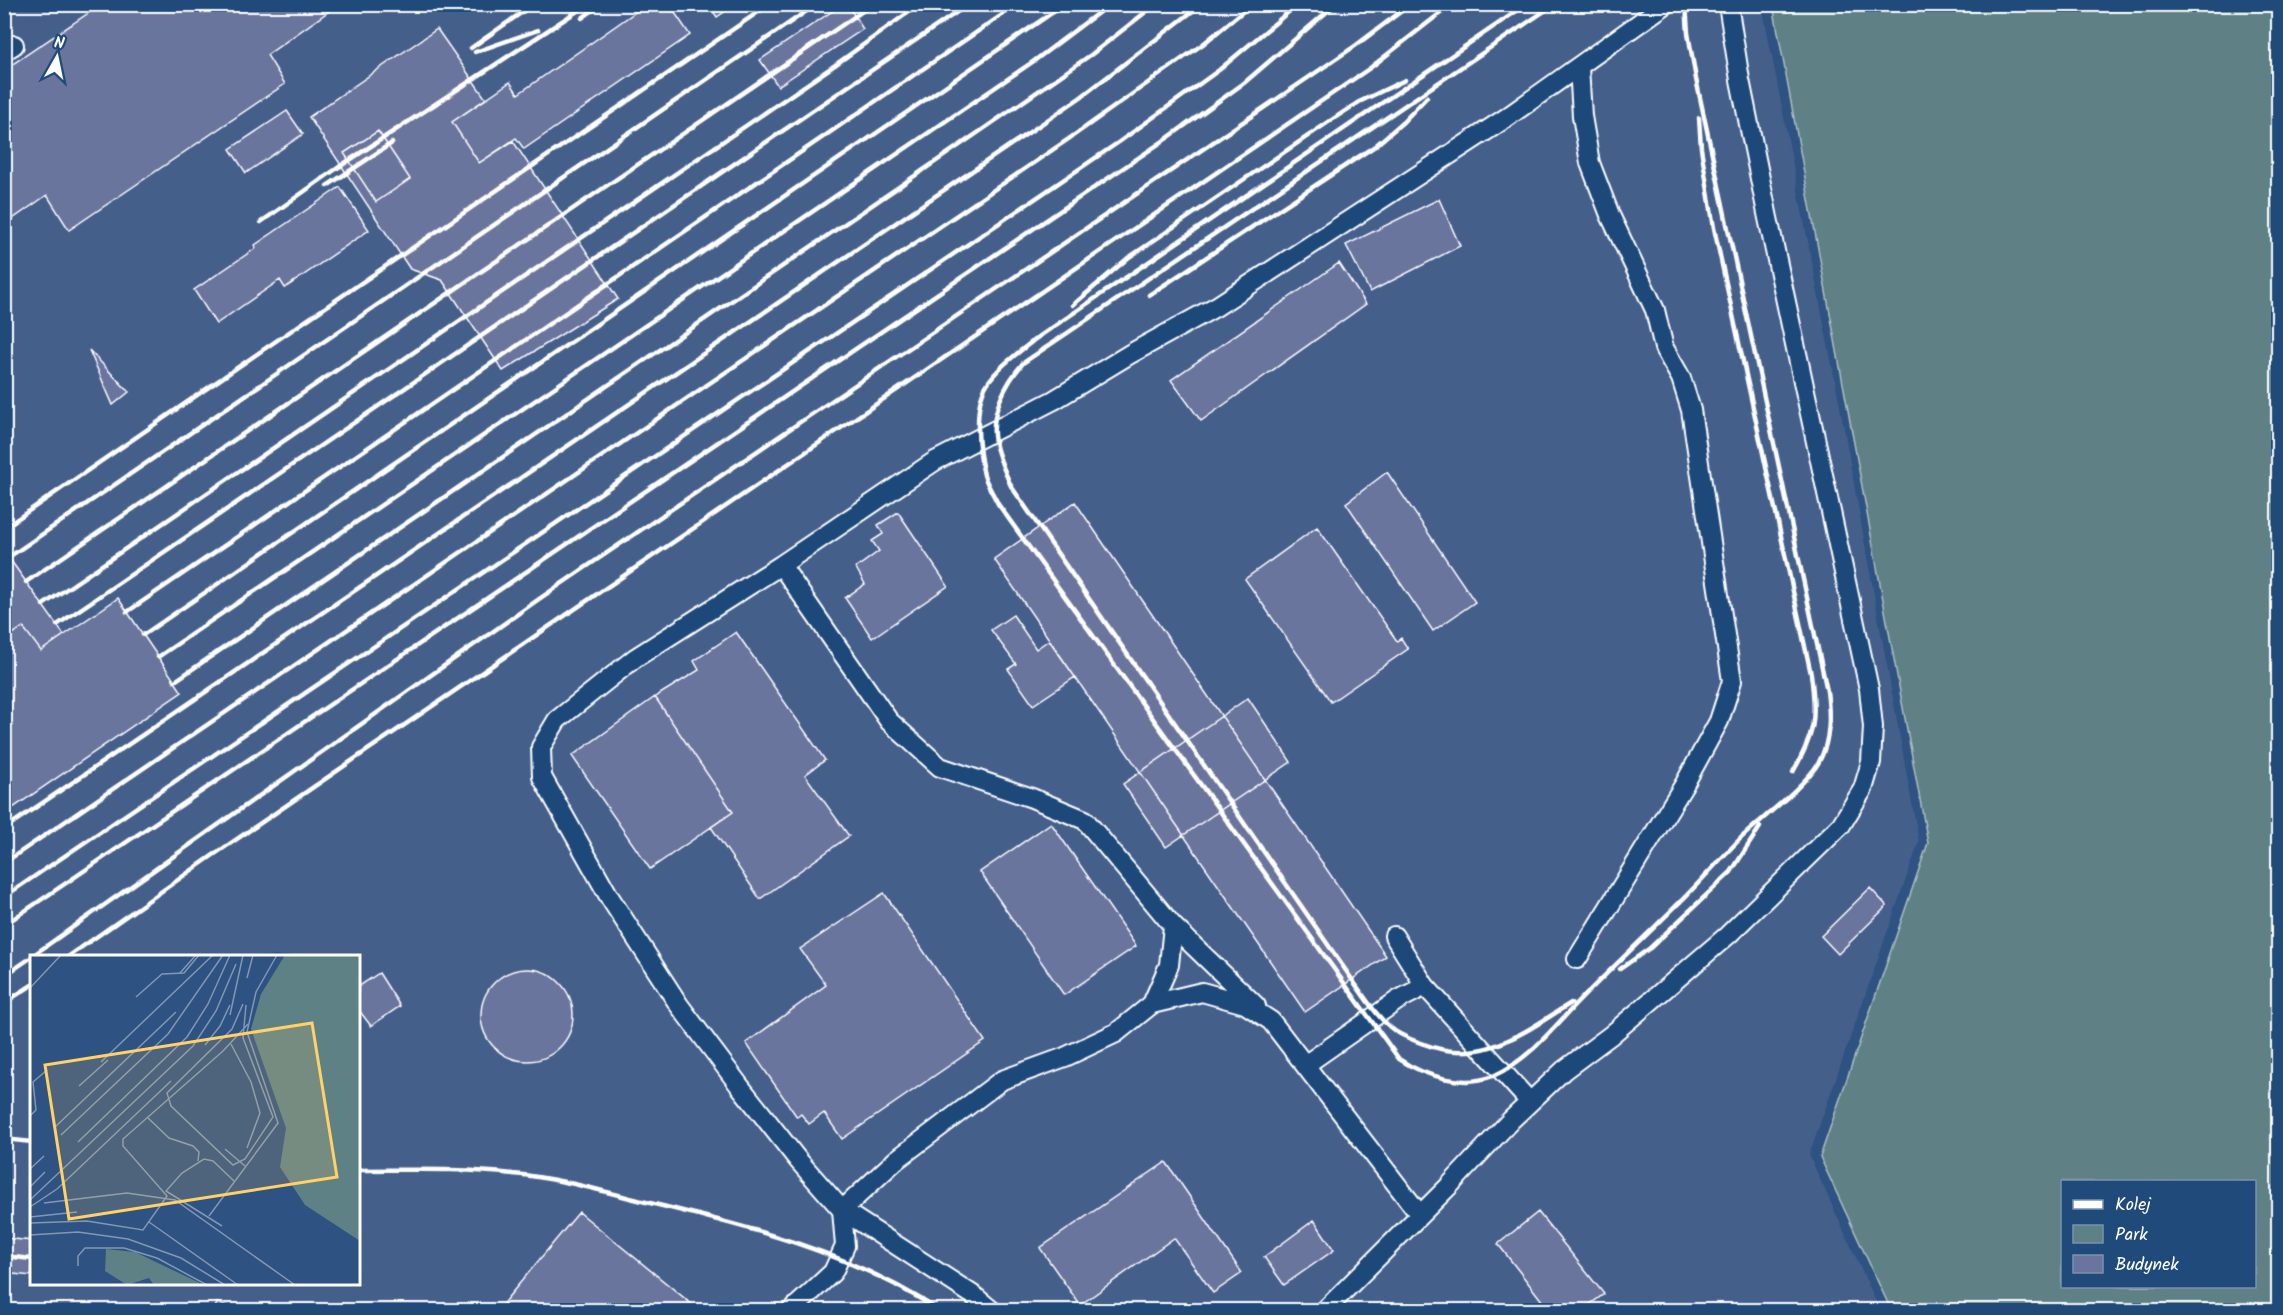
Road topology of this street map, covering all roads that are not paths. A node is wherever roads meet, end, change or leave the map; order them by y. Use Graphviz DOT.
graph roads {
  1 [pos="1666,4"];
  2 [pos="1728,4"];
  3 [pos="1579,68"];
  4 [pos="781,565"];
  5 [pos="1173,926"];
  6 [pos="1394,936"];
  7 [pos="1577,958"];
  8 [pos="1425,986"];
  9 [pos="1152,1004"];
  10 [pos="1271,1021"];
  11 [pos="1305,1065"];
  12 [pos="1530,1102"];
  13 [pos="842,1210"];
  14 [pos="1420,1215"];
  15 [pos="792,1311"];
  16 [pos="991,1311"];
  17 [pos="1325,1311"];
  1 -- 3 [label="lane"];
  2 -- 12 [label="lane"];
  3 -- 4 [label="lane"];
  3 -- 7 [label="lane"];
  4 -- 5 [label="lane"];
  4 -- 13 [label="lane"];
  5 -- 9 [label="lane"];
  5 -- 10 [label="lane"];
  6 -- 8 [label="lane"];
  8 -- 11 [label="lane"];
  8 -- 12 [label="lane"];
  9 -- 10 [label="lane"];
  9 -- 13 [label="lane"];
  10 -- 11 [label="lane"];
  11 -- 14 [label="lane"];
  12 -- 14 [label="lane"];
  13 -- 15 [label="lane"];
  13 -- 16 [label="lane"];
  14 -- 17 [label="lane"];
}
